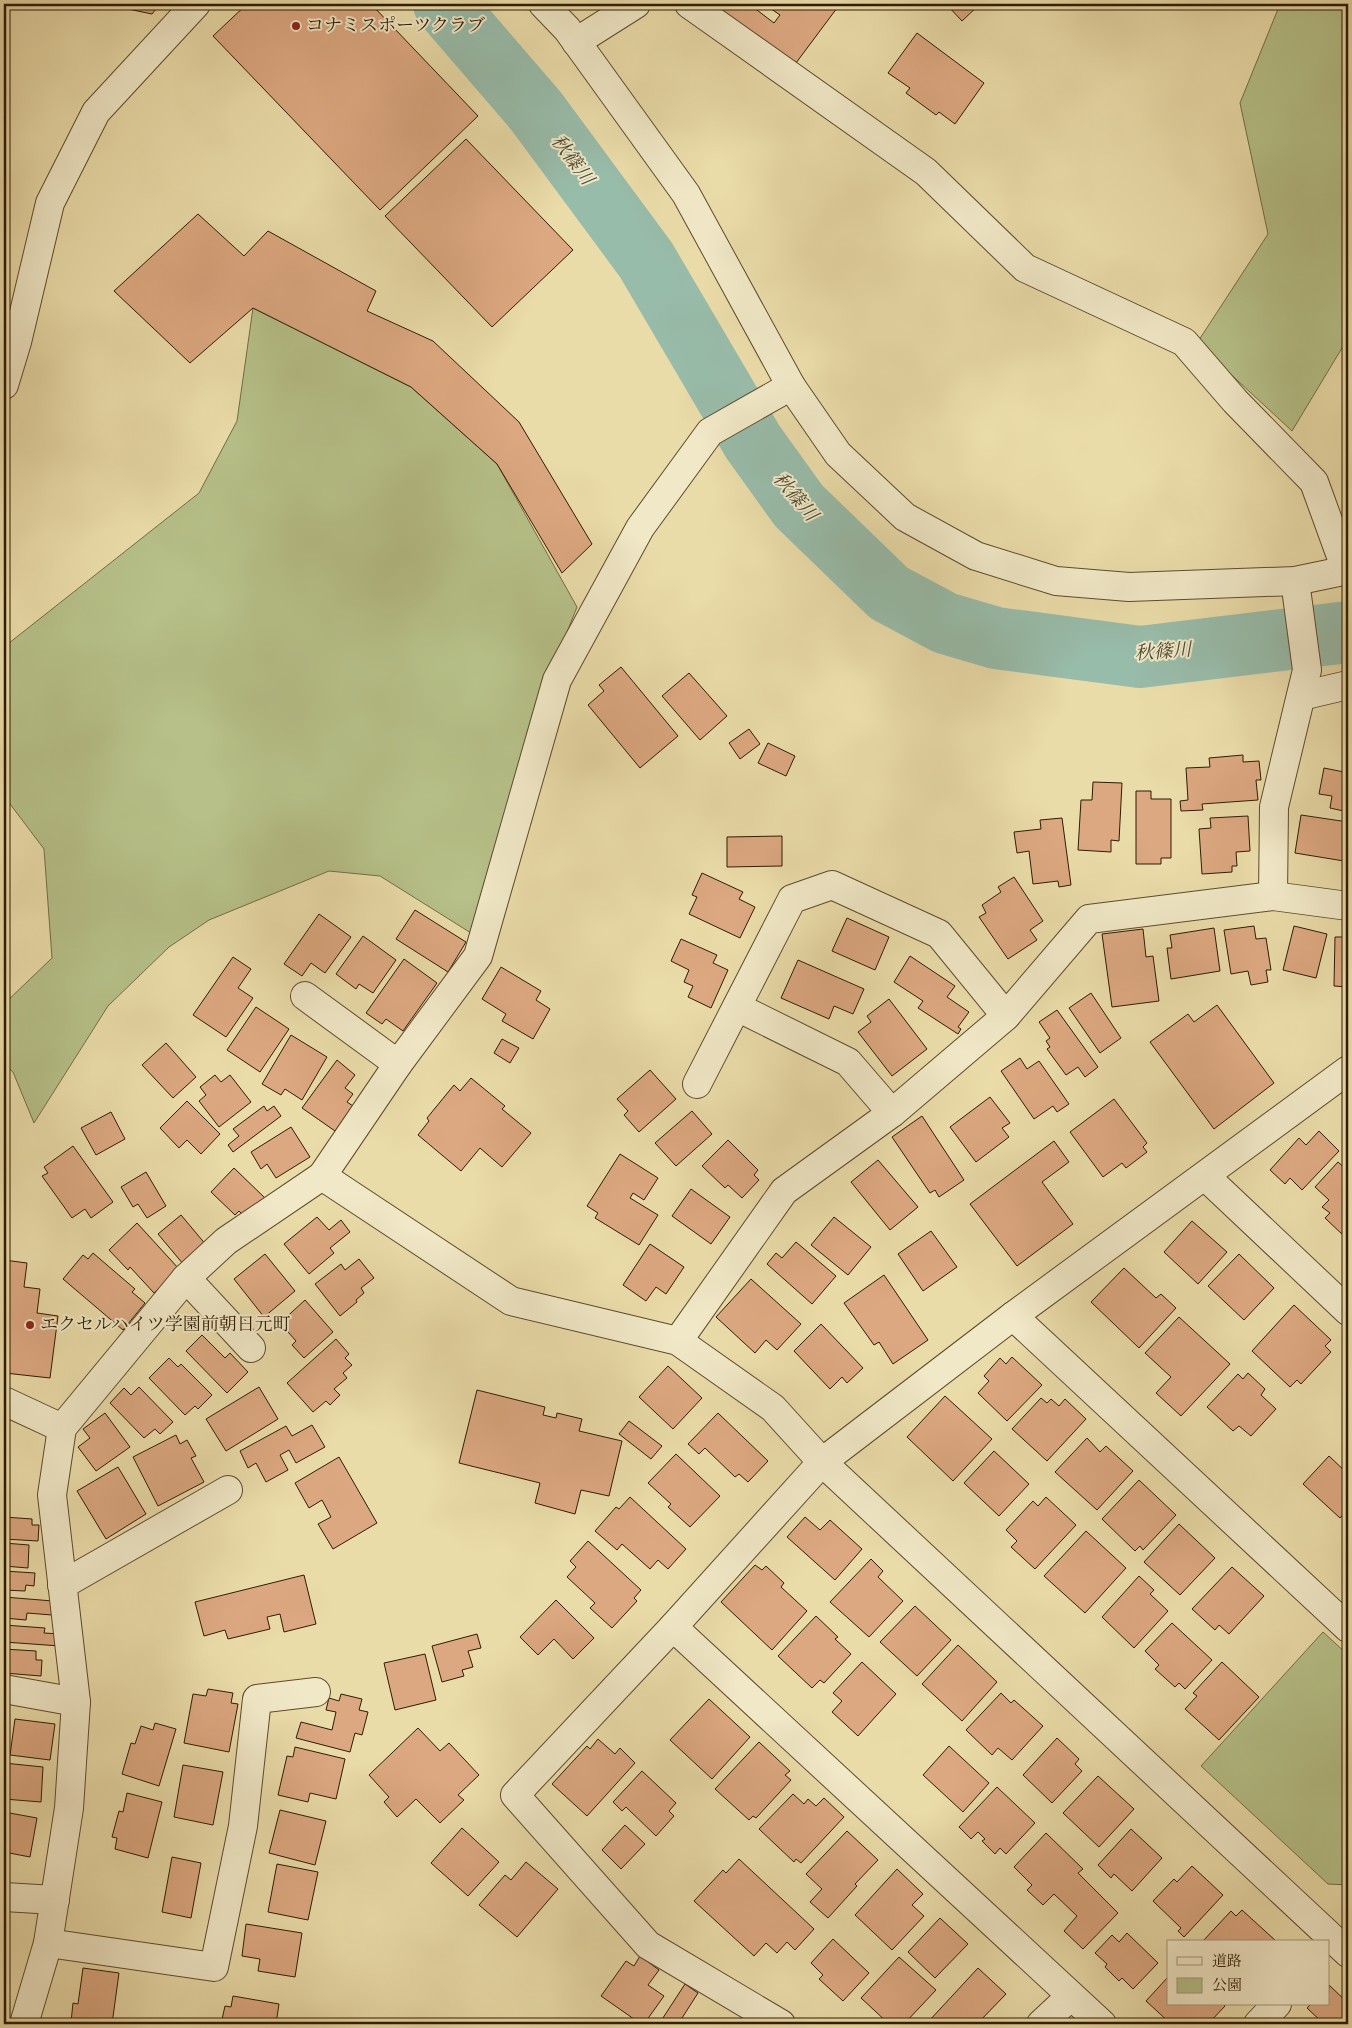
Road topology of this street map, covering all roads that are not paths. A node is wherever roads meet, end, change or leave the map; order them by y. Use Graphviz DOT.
graph roads {
  1 [pos="196,4"];
  2 [pos="543,4"];
  3 [pos="636,4"];
  4 [pos="689,4"];
  5 [pos="576,42"];
  6 [pos="4,385"];
  7 [pos="782,392"];
  8 [pos="1347,570"];
  9 [pos="1295,581"];
  10 [pos="1304,683"];
  11 [pos="1348,685"];
  12 [pos="1273,896"];
  13 [pos="1348,906"];
  14 [pos="305,996"];
  15 [pos="736,1007"];
  16 [pos="1006,1016"];
  17 [pos="398,1064"];
  18 [pos="1348,1070"];
  19 [pos="697,1084"];
  20 [pos="892,1113"];
  21 [pos="322,1176"];
  22 [pos="1205,1176"];
  23 [pos="186,1278"];
  24 [pos="1348,1311"];
  25 [pos="1013,1316"];
  26 [pos="678,1341"];
  27 [pos="250,1348"];
  28 [pos="4,1401"];
  29 [pos="62,1428"];
  30 [pos="822,1462"];
  31 [pos="228,1490"];
  32 [pos="62,1585"];
  33 [pos="673,1627"];
  34 [pos="1348,1628"];
  35 [pos="4,1689"];
  36 [pos="316,1692"];
  37 [pos="76,1702"];
  38 [pos="4,1896"];
  39 [pos="55,1900"];
  40 [pos="48,1943"];
  41 [pos="1340,1943"];
  42 [pos="1071,1996"];
  43 [pos="1275,2006"];
  44 [pos="24,2024"];
  45 [pos="781,2024"];
  46 [pos="1041,2024"];
  47 [pos="1102,2024"];
  48 [pos="1258,2024"];
  1 -- 6 [label="street"];
  2 -- 5 [label="street"];
  3 -- 5 [label="street"];
  4 -- 8 [label="street"];
  5 -- 7 [label="street"];
  7 -- 9 [label="street"];
  7 -- 17 [label="street"];
  8 -- 9 [label="street"];
  9 -- 10 [label="street"];
  10 -- 11 [label="street"];
  10 -- 12 [label="street"];
  12 -- 13 [label="street"];
  12 -- 16 [label="street"];
  14 -- 17 [label="street"];
  15 -- 16 [label="street"];
  15 -- 19 [label="street"];
  15 -- 20 [label="street"];
  16 -- 20 [label="street"];
  17 -- 21 [label="street"];
  18 -- 22 [label="street"];
  20 -- 26 [label="street"];
  21 -- 23 [label="street"];
  21 -- 26 [label="street"];
  22 -- 24 [label="street"];
  22 -- 25 [label="street"];
  23 -- 27 [label="street"];
  23 -- 29 [label="street"];
  25 -- 30 [label="street"];
  25 -- 34 [label="street"];
  26 -- 30 [label="street"];
  28 -- 29 [label="street"];
  29 -- 32 [label="street"];
  30 -- 33 [label="street"];
  30 -- 41 [label="street"];
  31 -- 32 [label="street"];
  32 -- 37 [label="street"];
  33 -- 42 [label="street"];
  33 -- 45 [label="street"];
  35 -- 37 [label="street"];
  36 -- 40 [label="street"];
  37 -- 39 [label="street"];
  38 -- 39 [label="street"];
  39 -- 40 [label="street"];
  40 -- 44 [label="street"];
  42 -- 46 [label="street"];
  42 -- 47 [label="street"];
  43 -- 48 [label="street"];
}
